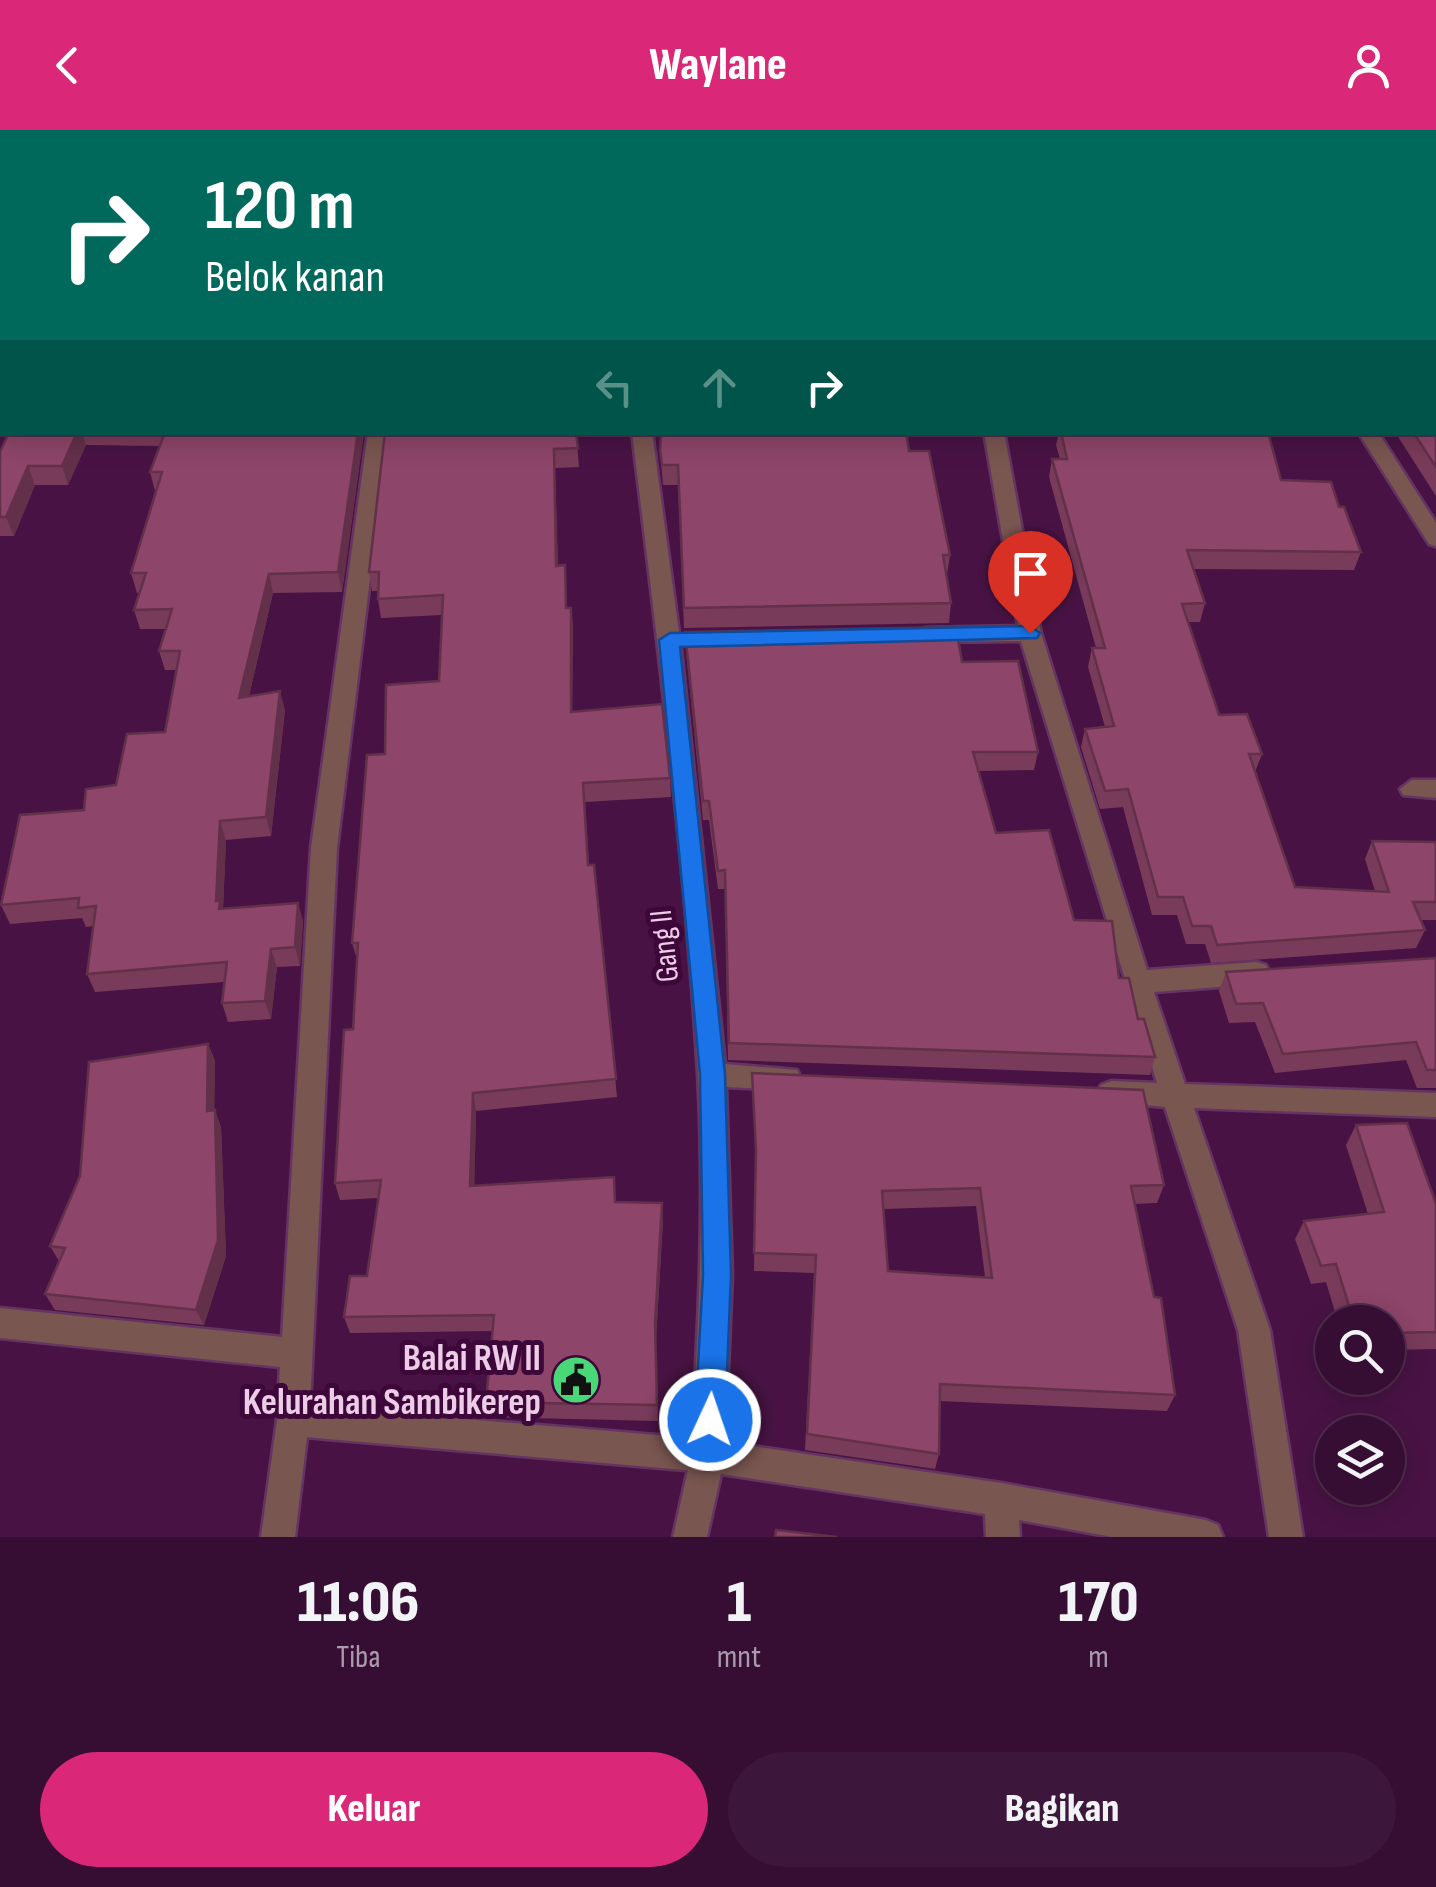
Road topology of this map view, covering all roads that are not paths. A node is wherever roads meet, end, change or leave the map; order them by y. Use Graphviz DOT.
graph roads {
  1 [pos="378,435"];
  2 [pos="643,435"];
  3 [pos="995,435"];
  4 [pos="1370,435"];
  5 [pos="1436,539"];
  6 [pos="1030,633"];
  7 [pos="897,636"];
  8 [pos="1277,972"];
  9 [pos="1137,982"];
  10 [pos="712,1074"];
  11 [pos="810,1079"];
  12 [pos="1081,1092"];
  13 [pos="1178,1096"];
  14 [pos="1436,1105"];
  15 [pos="0,1323"];
  16 [pos="298,1354"];
  17 [pos="293,1420"];
  18 [pos="708,1456"];
  19 [pos="1001,1500"];
  20 [pos="278,1537"];
  21 [pos="690,1537"];
  22 [pos="1003,1537"];
  23 [pos="1206,1537"];
  24 [pos="1286,1537"];
  1 -- 16 [label="street"];
  2 -- 10 [label="street, Gang II"];
  3 -- 6 [label="street"];
  4 -- 5 [label="street"];
  6 -- 7 [label="street"];
  6 -- 9 [label="street"];
  8 -- 9 [label="street"];
  9 -- 13 [label="street"];
  10 -- 11 [label="street"];
  10 -- 18 [label="street, Gang II"];
  12 -- 13 [label="street"];
  13 -- 14 [label="street"];
  13 -- 24 [label="street"];
  15 -- 16 [label="street"];
  16 -- 17 [label="street"];
  17 -- 18 [label="street"];
  17 -- 20 [label="street"];
  18 -- 19 [label="street"];
  18 -- 21 [label="street, Gang II"];
  19 -- 22 [label="street"];
  19 -- 23 [label="street"];
}
